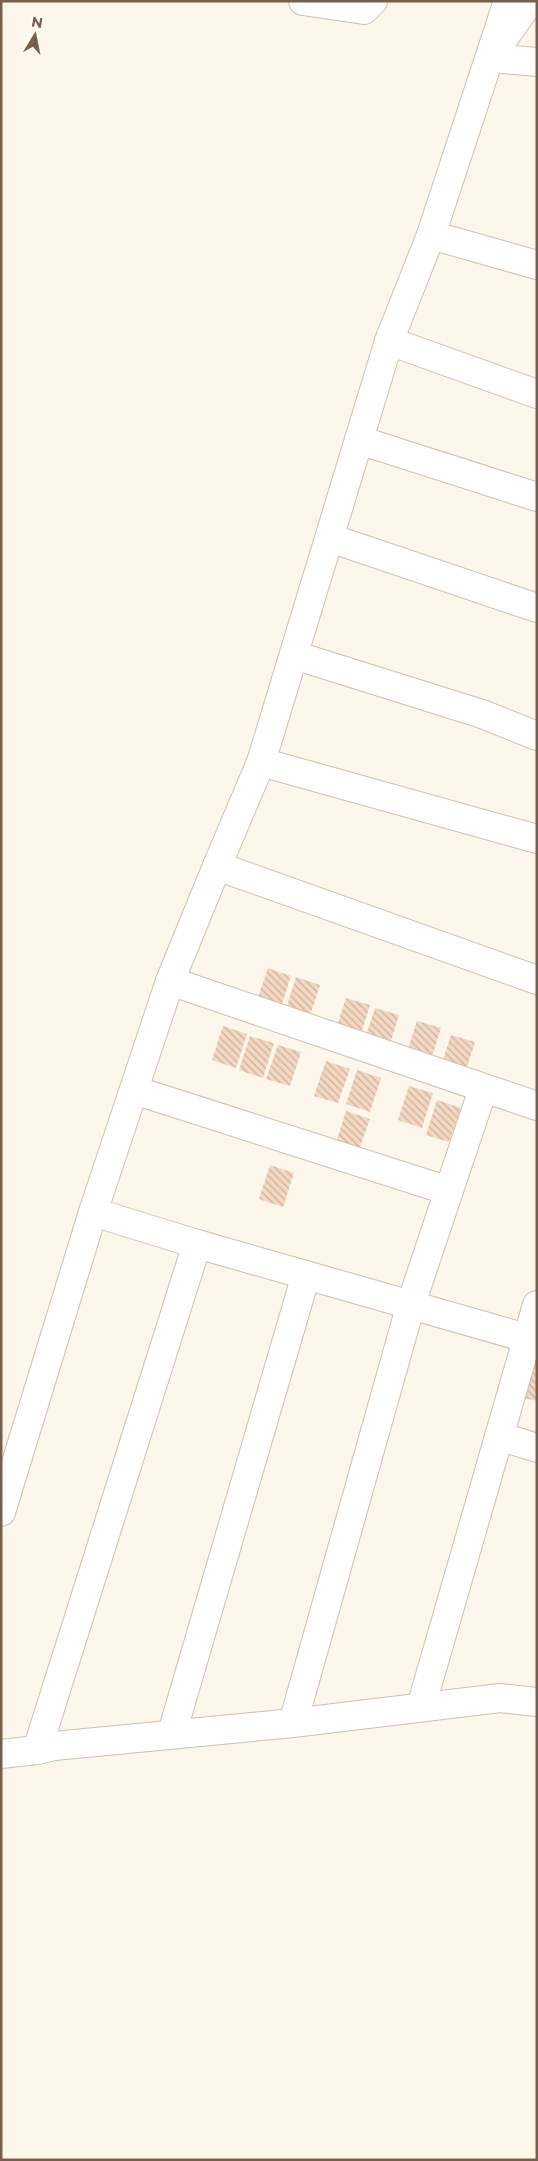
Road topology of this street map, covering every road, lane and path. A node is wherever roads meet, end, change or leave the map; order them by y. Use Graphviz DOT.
graph roads {
  1 [pos="303,1"];
  2 [pos="373,1"];
  3 [pos="508,1"];
  4 [pos="530,1"];
  5 [pos="490,58"];
  6 [pos="537,62"];
  7 [pos="430,235"];
  8 [pos="537,265"];
  9 [pos="389,341"];
  10 [pos="537,394"];
  11 [pos="359,440"];
  12 [pos="537,497"];
  13 [pos="330,538"];
  14 [pos="537,608"];
  15 [pos="294,655"];
  16 [pos="537,736"];
  17 [pos="261,762"];
  18 [pos="537,839"];
  19 [pos="216,866"];
  20 [pos="537,980"];
  21 [pos="170,981"];
  22 [pos="483,1089"];
  23 [pos="134,1090"];
  24 [pos="537,1106"];
  25 [pos="449,1191"];
  26 [pos="93,1212"];
  27 [pos="198,1244"];
  28 [pos="306,1275"];
  29 [pos="411,1304"];
  30 [pos="537,1305"];
  31 [pos="532,1340"];
  32 [pos="499,1436"];
  33 [pos="537,1448"];
  34 [pos="1,1512"];
  35 [pos="535,1697"];
  36 [pos="421,1706"];
  37 [pos="293,1723"];
  38 [pos="172,1733"];
  39 [pos="37,1750"];
  40 [pos="1,1754"];
  1 -- 2 [label="street"];
  3 -- 5 [label="street"];
  4 -- 5 [label="street"];
  5 -- 6 [label="street"];
  5 -- 7 [label="street"];
  7 -- 8 [label="street"];
  7 -- 9 [label="street"];
  9 -- 10 [label="street"];
  9 -- 11 [label="street"];
  11 -- 12 [label="street"];
  11 -- 13 [label="street"];
  13 -- 14 [label="street"];
  13 -- 15 [label="street"];
  15 -- 16 [label="street"];
  15 -- 17 [label="street"];
  17 -- 18 [label="street"];
  17 -- 19 [label="street"];
  19 -- 20 [label="street"];
  19 -- 21 [label="street"];
  21 -- 22 [label="street"];
  21 -- 23 [label="street"];
  22 -- 24 [label="street"];
  22 -- 25 [label="street"];
  23 -- 25 [label="street"];
  23 -- 26 [label="street"];
  25 -- 29 [label="street"];
  26 -- 27 [label="street"];
  26 -- 34 [label="street"];
  27 -- 28 [label="street"];
  27 -- 39 [label="street"];
  28 -- 29 [label="street"];
  28 -- 38 [label="street"];
  29 -- 31 [label="street"];
  29 -- 37 [label="street"];
  30 -- 31 [label="street"];
  31 -- 32 [label="street"];
  32 -- 33 [label="street"];
  32 -- 36 [label="street"];
  35 -- 36 [label="street"];
  36 -- 37 [label="street"];
  37 -- 38 [label="street"];
  38 -- 39 [label="street"];
  39 -- 40 [label="street"];
}
